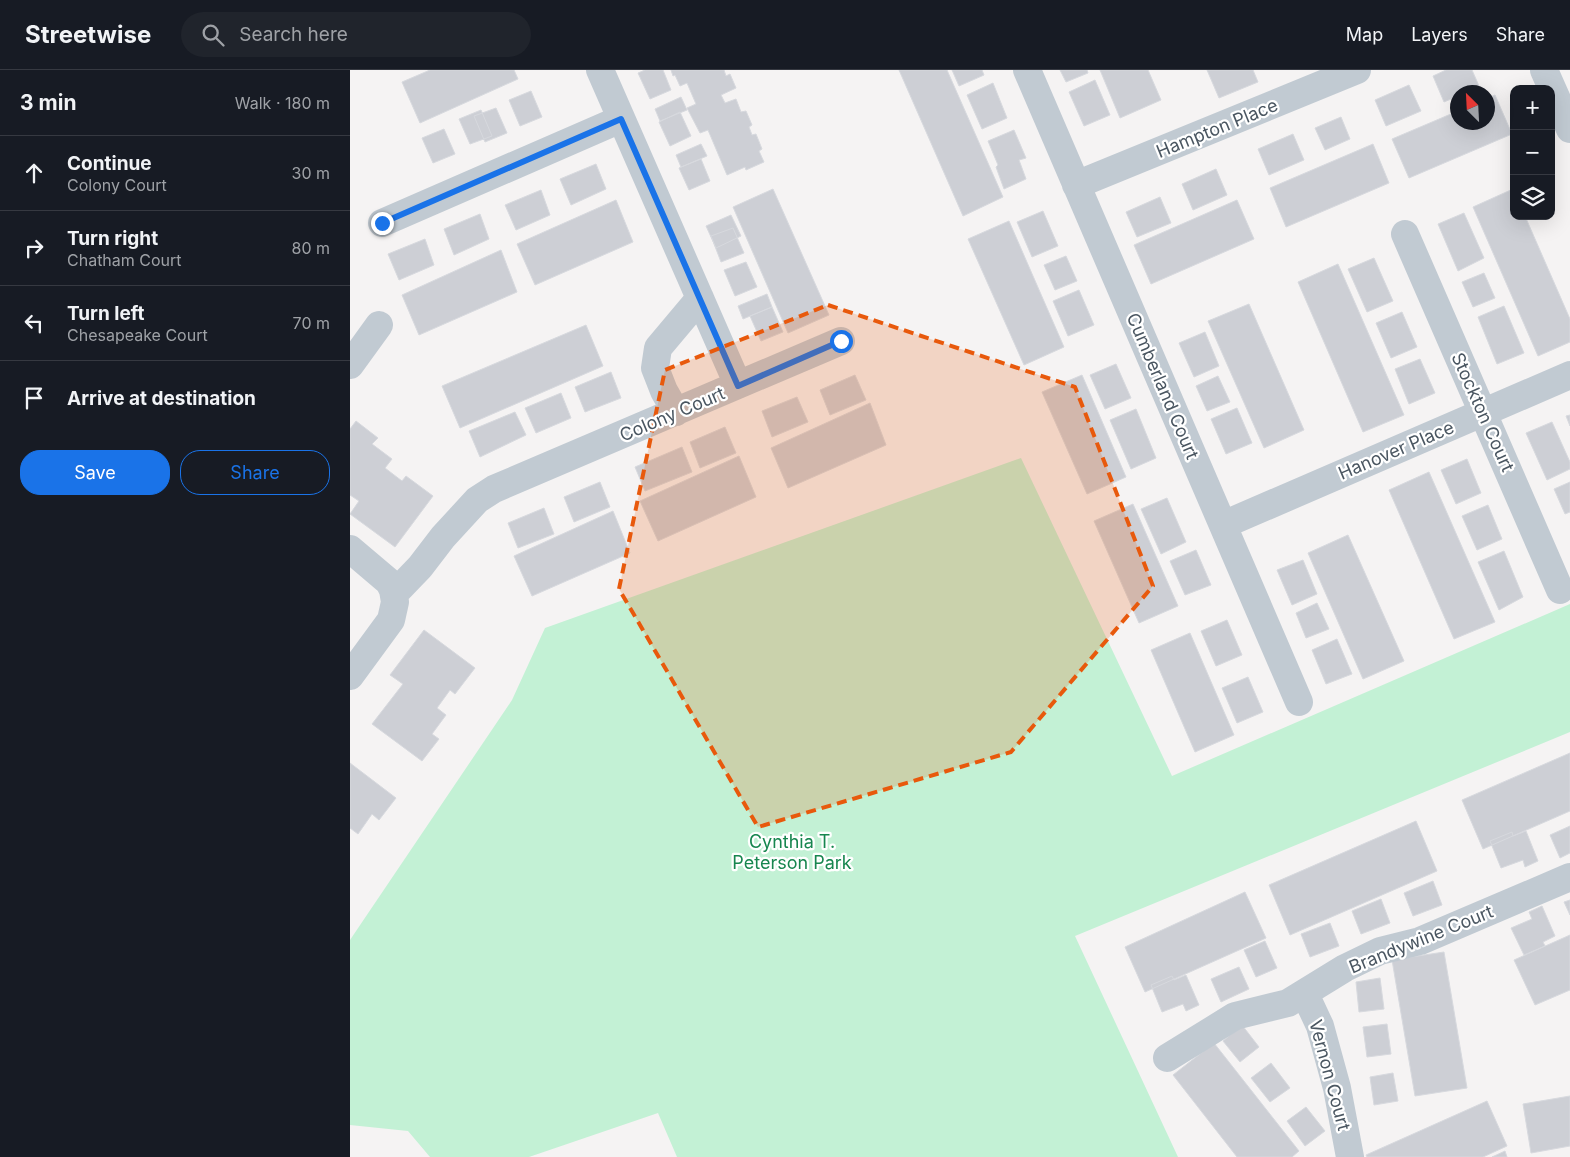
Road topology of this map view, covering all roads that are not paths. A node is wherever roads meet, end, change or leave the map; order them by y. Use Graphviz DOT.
graph roads {
  1 [pos="600,70"];
  2 [pos="1026,70"];
  3 [pos="1544,70"];
  4 [pos="1343,73"];
  5 [pos="621,119"];
  6 [pos="1570,129"];
  7 [pos="1076,185"];
  8 [pos="382,223"];
  9 [pos="1405,234"];
  10 [pos="700,298"];
  11 [pos="379,325"];
  12 [pos="841,341"];
  13 [pos="350,365"];
  14 [pos="1570,375"];
  15 [pos="738,386"];
  16 [pos="676,412"];
  17 [pos="1483,412"];
  18 [pos="1223,526"];
  19 [pos="350,549"];
  20 [pos="1560,590"];
  21 [pos="395,598"];
  22 [pos="350,676"];
  23 [pos="1299,702"];
  24 [pos="1570,877"];
  25 [pos="1304,994"];
  26 [pos="1167,1058"];
  27 [pos="1350,1157"];
  1 -- 5 [label="street"];
  2 -- 7 [label="street, Cumberland Court"];
  3 -- 6 [label="street"];
  4 -- 7 [label="street, Hampton Place"];
  5 -- 8 [label="street"];
  5 -- 10 [label="street"];
  7 -- 18 [label="street, Cumberland Court"];
  9 -- 17 [label="street, Stockton Court"];
  10 -- 15 [label="street"];
  10 -- 16 [label="street"];
  11 -- 13 [label="street"];
  12 -- 15 [label="street, Colony Court"];
  14 -- 17 [label="street, Hanover Place"];
  15 -- 16 [label="street, Colony Court"];
  16 -- 21 [label="street, Colony Court"];
  17 -- 18 [label="street, Hanover Place"];
  17 -- 20 [label="street, Stockton Court"];
  18 -- 23 [label="street, Cumberland Court"];
  19 -- 21 [label="street"];
  21 -- 22 [label="street"];
  24 -- 25 [label="street, Brandywine Court"];
  25 -- 26 [label="street, Brandywine Court"];
  25 -- 27 [label="street, Vernon Court"];
}
